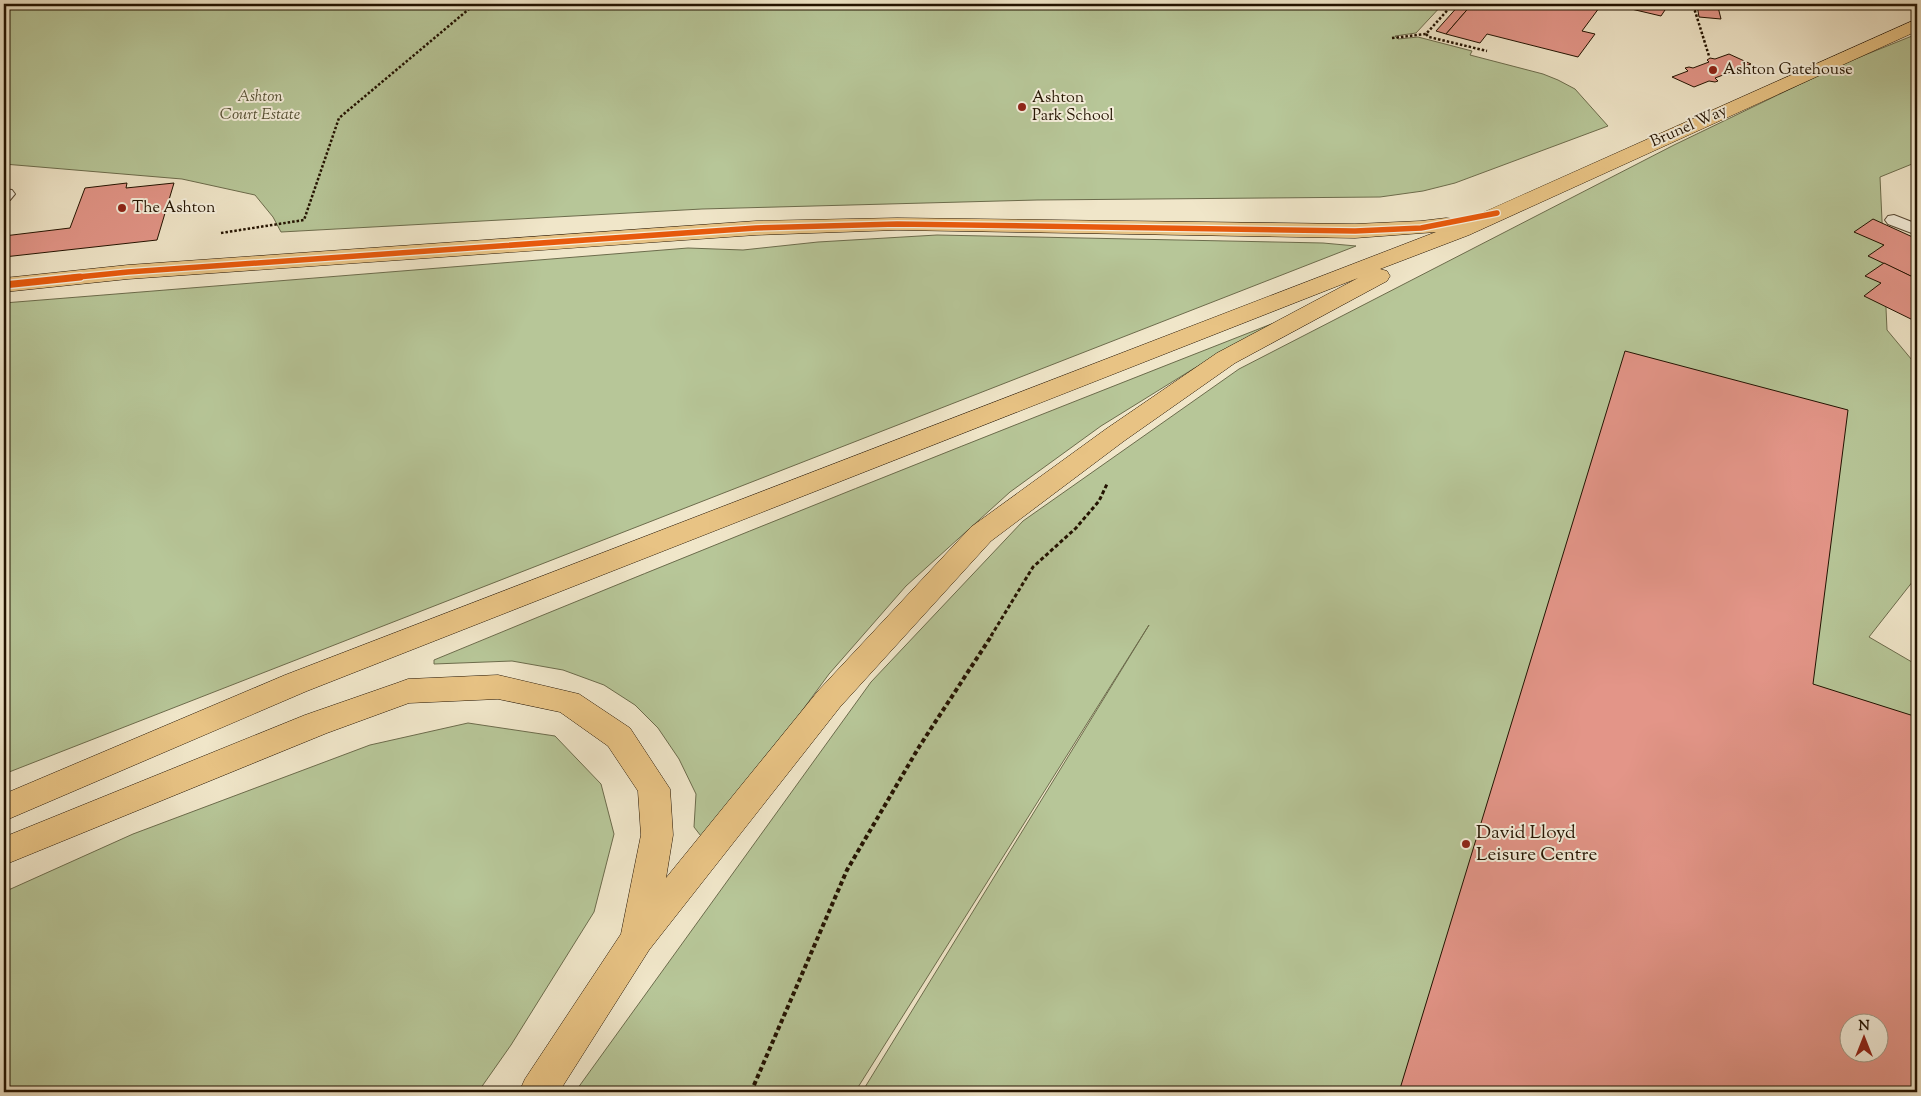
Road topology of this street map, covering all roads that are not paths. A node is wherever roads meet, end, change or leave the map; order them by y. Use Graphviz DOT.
graph roads {
  1 [pos="1917,24"];
  2 [pos="1497,213"];
  3 [pos="1894,220"];
  4 [pos="1460,230"];
  5 [pos="1917,230"];
  6 [pos="4,285"];
  7 [pos="4,808"];
  8 [pos="4,851"];
  9 [pos="637,939"];
  10 [pos="538,1092"];
  1 -- 2 [label="highway, Brunel Way"];
  2 -- 4 [label="highway, Brunel Way"];
  2 -- 6 [label="highway"];
  3 -- 5 [label="lane"];
  4 -- 7 [label="highway"];
  4 -- 9 [label="highway"];
  8 -- 9 [label="highway"];
  9 -- 10 [label="highway"];
}
